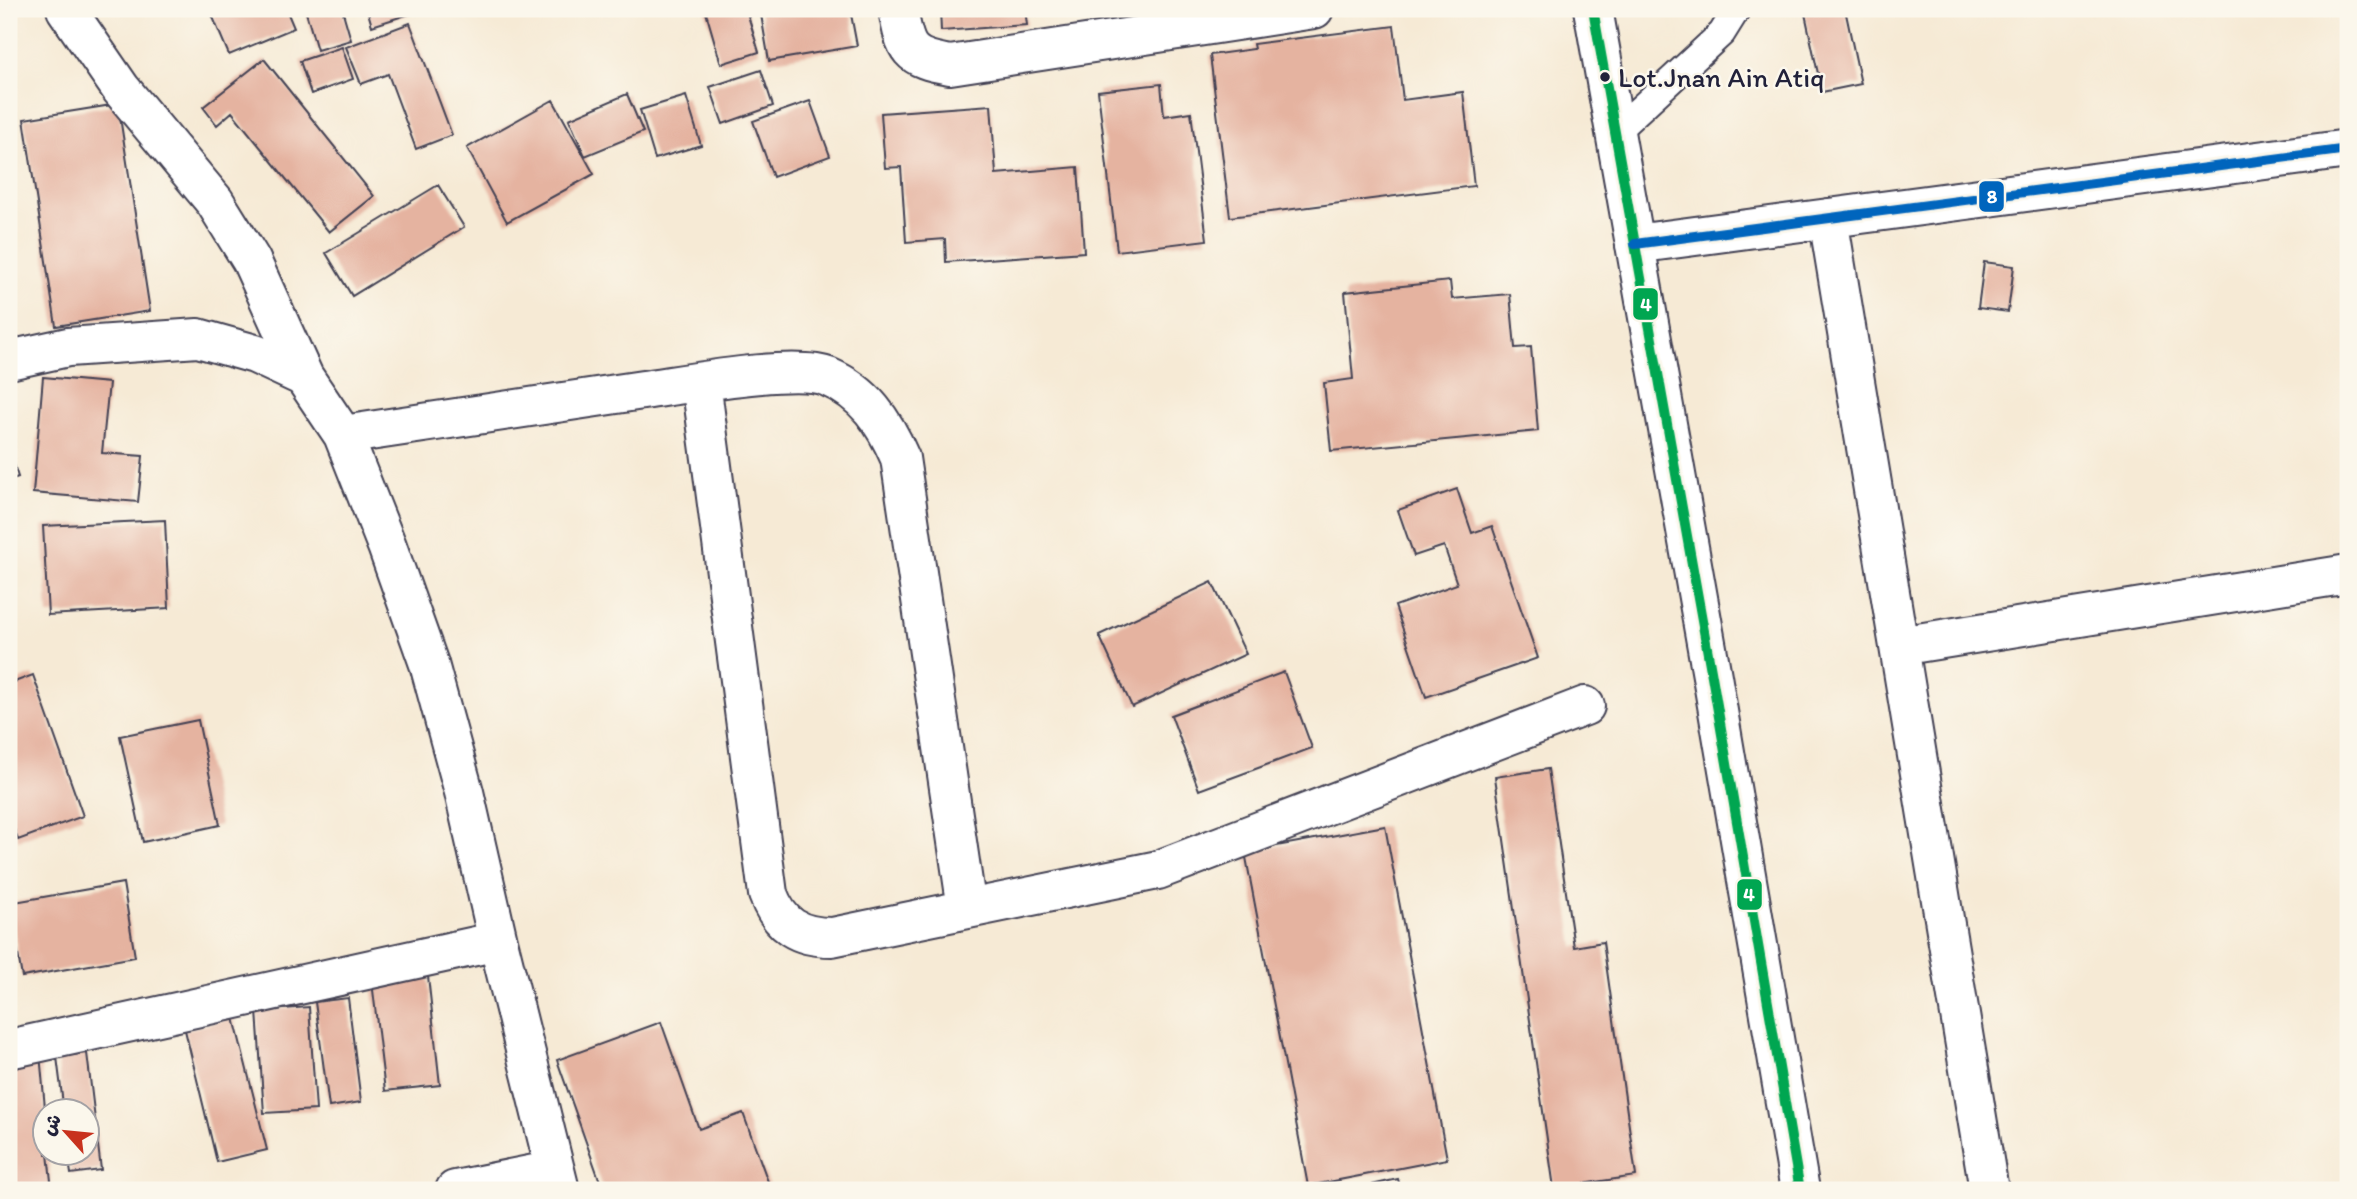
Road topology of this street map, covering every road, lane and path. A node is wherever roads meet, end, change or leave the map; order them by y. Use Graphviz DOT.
graph roads {
  1 [pos="66,9"];
  2 [pos="898,9"];
  3 [pos="1314,9"];
  4 [pos="1593,9"];
  5 [pos="1737,9"];
  6 [pos="1720,21"];
  7 [pos="1615,132"];
  8 [pos="2348,149"];
  9 [pos="1828,218"];
  10 [pos="1635,244"];
  11 [pos="9,360"];
  12 [pos="304,377"];
  13 [pos="701,382"];
  14 [pos="343,435"];
  15 [pos="2348,574"];
  16 [pos="1899,646"];
  17 [pos="1585,706"];
  18 [pos="967,909"];
  19 [pos="498,941"];
  20 [pos="9,1049"];
  21 [pos="557,1180"];
  22 [pos="455,1190"];
  23 [pos="1800,1190"];
  24 [pos="1989,1190"];
  1 -- 12 [label="street"];
  2 -- 3 [label="street"];
  4 -- 7 [label="street"];
  5 -- 6 [label="lane"];
  6 -- 7 [label="lane"];
  7 -- 10 [label="street"];
  8 -- 9 [label="street"];
  9 -- 10 [label="street"];
  9 -- 16 [label="street"];
  10 -- 23 [label="street"];
  11 -- 12 [label="street"];
  12 -- 14 [label="street"];
  13 -- 14 [label="street"];
  13 -- 18 [label="street"];
  13 -- 18 [label="street"];
  14 -- 19 [label="street"];
  15 -- 16 [label="street"];
  16 -- 24 [label="street"];
  17 -- 18 [label="street"];
  19 -- 20 [label="street"];
  19 -- 21 [label="street"];
  21 -- 22 [label="street"];
}
